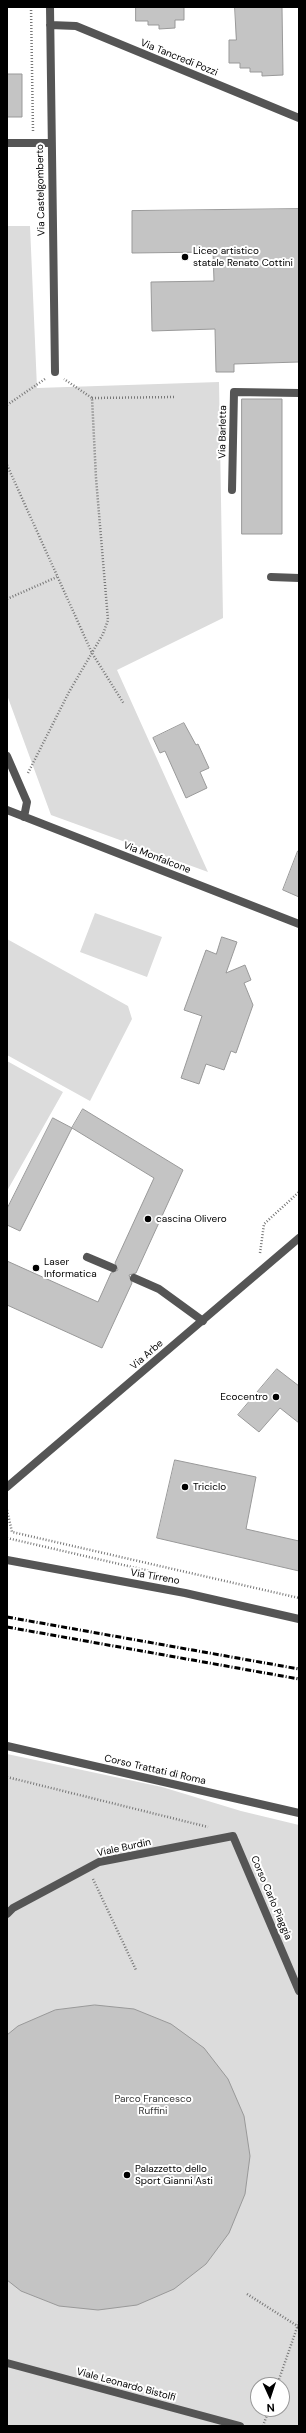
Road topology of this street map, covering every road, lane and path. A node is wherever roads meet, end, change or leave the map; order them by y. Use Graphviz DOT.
graph roads {
  1 [pos="31,7"];
  2 [pos="50,7"];
  3 [pos="50,25"];
  4 [pos="299,118"];
  5 [pos="7,143"];
  6 [pos="29,143"];
  7 [pos="50,143"];
  8 [pos="55,372"];
  9 [pos="299,393"];
  10 [pos="176,397"];
  11 [pos="92,398"];
  12 [pos="7,405"];
  13 [pos="7,465"];
  14 [pos="232,490"];
  15 [pos="57,577"];
  16 [pos="271,577"];
  17 [pos="299,578"];
  18 [pos="7,599"];
  19 [pos="92,653"];
  20 [pos="124,704"];
  21 [pos="7,756"];
  22 [pos="20,788"];
  23 [pos="7,810"];
  24 [pos="24,817"];
  25 [pos="299,924"];
  26 [pos="299,1192"];
  27 [pos="299,1238"];
  28 [pos="87,1257"];
  29 [pos="255,1257"];
  30 [pos="113,1268"];
  31 [pos="134,1278"];
  32 [pos="203,1321"];
  33 [pos="7,1487"];
  34 [pos="7,1510"];
  35 [pos="7,1538"];
  36 [pos="18,1541"];
  37 [pos="7,1560"];
  38 [pos="299,1598"];
  39 [pos="299,1619"];
  40 [pos="7,1746"];
  41 [pos="7,1778"];
  42 [pos="299,1813"];
  43 [pos="233,1836"];
  44 [pos="88,1868"];
  45 [pos="7,1914"];
  46 [pos="136,1970"];
  47 [pos="299,1990"];
  48 [pos="247,2294"];
  49 [pos="299,2322"];
  50 [pos="298,2326"];
  51 [pos="7,2364"];
  52 [pos="280,2377"];
  53 [pos="240,2426"];
  1 -- 6 [label="path"];
  2 -- 3 [label="street, Via Castelgomberto"];
  3 -- 4 [label="street, Via Tancredi Pozzi"];
  3 -- 7 [label="street, Via Castelgomberto"];
  5 -- 6 [label="street"];
  6 -- 7 [label="street"];
  7 -- 8 [label="street, Via Castelgomberto"];
  8 -- 11 [label="path"];
  8 -- 12 [label="path"];
  9 -- 14 [label="street, Via Barletta"];
  10 -- 11 [label="path"];
  11 -- 19 [label="path"];
  13 -- 15 [label="path"];
  15 -- 18 [label="path"];
  15 -- 19 [label="path"];
  16 -- 17 [label="street"];
  19 -- 20 [label="path"];
  19 -- 22 [label="path"];
  21 -- 22 [label="street"];
  22 -- 24 [label="street"];
  23 -- 24 [label="street, Via Monfalcone"];
  24 -- 25 [label="street, Via Monfalcone"];
  26 -- 29 [label="path"];
  27 -- 32 [label="street, Via Arbe"];
  28 -- 30 [label="street"];
  31 -- 32 [label="street"];
  32 -- 33 [label="street, Via Arbe"];
  34 -- 38 [label="path"];
  35 -- 36 [label="path"];
  37 -- 39 [label="street, Via Tirreno"];
  40 -- 42 [label="street, Corso Trattati di Roma"];
  41 -- 43 [label="path"];
  43 -- 44 [label="street, Viale Burdin"];
  43 -- 47 [label="street, Corso Carlo Piaggia"];
  44 -- 45 [label="street, Viale Burdin"];
  44 -- 46 [label="path"];
  48 -- 50 [label="path"];
  49 -- 50 [label="path"];
  50 -- 52 [label="path"];
  51 -- 53 [label="street, Viale Leonardo Bistolfi"];
}
